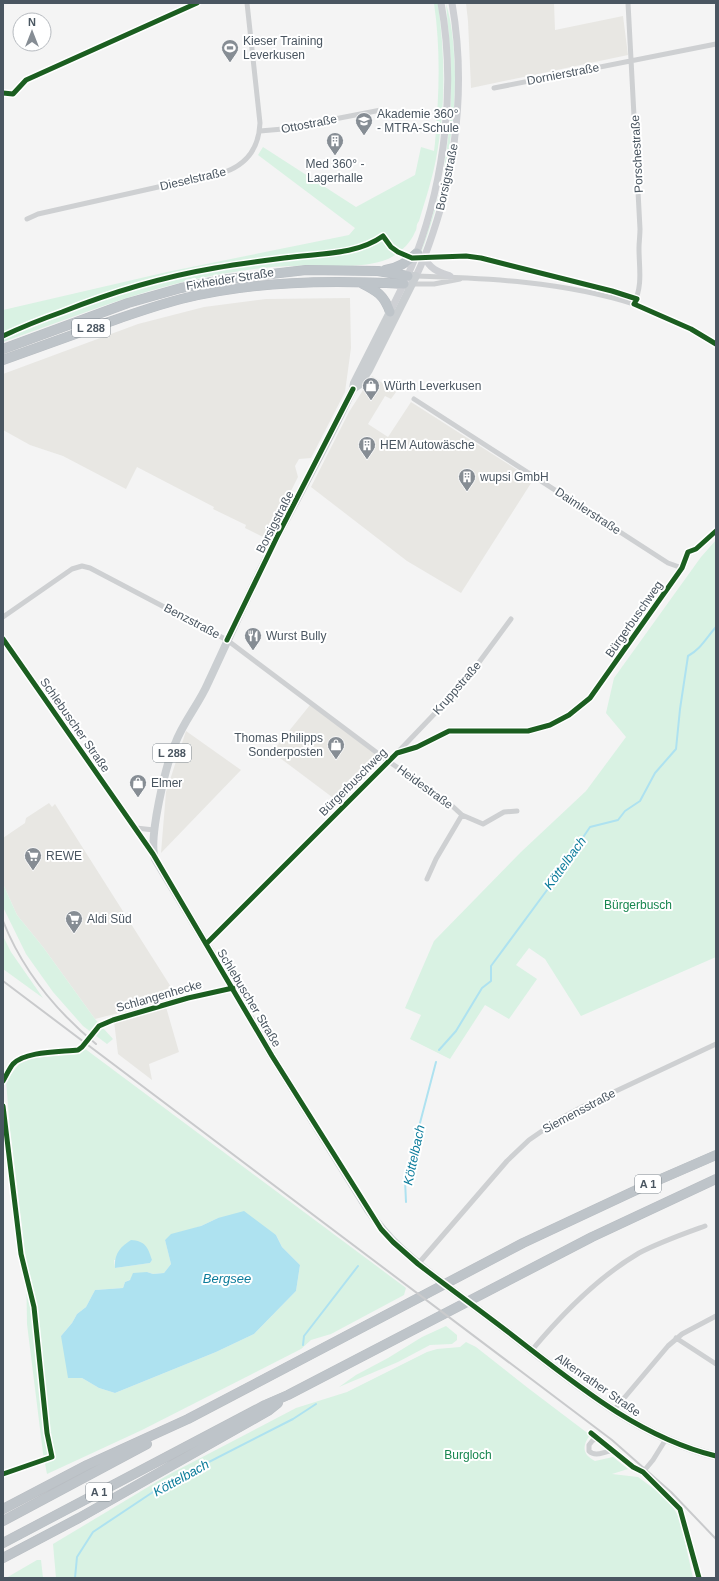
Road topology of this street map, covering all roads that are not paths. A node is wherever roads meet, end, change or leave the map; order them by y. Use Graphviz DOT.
graph roads {
  1 [pos="198,3"];
  2 [pos="247,3"];
  3 [pos="441,3"];
  4 [pos="452,3"];
  5 [pos="628,3"];
  6 [pos="716,44"];
  7 [pos="632,61"];
  8 [pos="494,88"];
  9 [pos="13,94"];
  10 [pos="381,110"];
  11 [pos="260,132"];
  12 [pos="27,219"];
  13 [pos="421,255"];
  14 [pos="378,271"];
  15 [pos="450,276"];
  16 [pos="469,278"];
  17 [pos="358,282"];
  18 [pos="408,282"];
  19 [pos="634,304"];
  20 [pos="390,312"];
  21 [pos="716,344"];
  22 [pos="3,349"];
  23 [pos="3,360"];
  24 [pos="353,389"];
  25 [pos="414,399"];
  26 [pos="688,552"];
  27 [pos="682,568"];
  28 [pos="3,618"];
  29 [pos="511,619"];
  30 [pos="3,639"];
  31 [pos="227,640"];
  32 [pos="397,753"];
  33 [pos="388,761"];
  34 [pos="517,811"];
  35 [pos="462,815"];
  36 [pos="136,828"];
  37 [pos="154,830"];
  38 [pos="153,854"];
  39 [pos="427,879"];
  40 [pos="206,944"];
  41 [pos="234,988"];
  42 [pos="94,1032"];
  43 [pos="716,1044"];
  44 [pos="82,1047"];
  45 [pos="3,1081"];
  46 [pos="3,1106"];
  47 [pos="716,1155"];
  48 [pos="716,1179"];
  49 [pos="704,1226"];
  50 [pos="418,1264"];
  51 [pos="480,1310"];
  52 [pos="716,1316"];
  53 [pos="676,1338"];
  54 [pos="532,1350"];
  55 [pos="716,1364"];
  56 [pos="288,1395"];
  57 [pos="614,1410"];
  58 [pos="188,1419"];
  59 [pos="591,1433"];
  60 [pos="598,1439"];
  61 [pos="666,1440"];
  62 [pos="613,1451"];
  63 [pos="716,1456"];
  64 [pos="643,1472"];
  65 [pos="3,1474"];
  66 [pos="3,1510"];
  67 [pos="3,1521"];
  68 [pos="3,1543"];
  69 [pos="3,1558"];
  70 [pos="699,1578"];
  1 -- 9 [label="street"];
  2 -- 11 [label="street, Dieselstraße"];
  3 -- 13 [label="main road, Borsigstraße"];
  4 -- 13 [label="main road, Borsigstraße"];
  5 -- 7 [label="street, Porschestraße"];
  6 -- 7 [label="street, Dornierstraße"];
  7 -- 8 [label="street, Dornierstraße"];
  7 -- 19 [label="street, Porschestraße"];
  10 -- 11 [label="street, Ottostraße"];
  11 -- 12 [label="street, Dieselstraße"];
  13 -- 14 [label="highway, L 288"];
  13 -- 15 [label="main road"];
  13 -- 18 [label="main road"];
  14 -- 18 [label="highway, Fixheider Straße / L 288"];
  14 -- 22 [label="highway, Fixheider Straße / L 288"];
  15 -- 16 [label="street, Fixheider Straße"];
  15 -- 18 [label="street, Fixheider Straße"];
  16 -- 18 [label="street, Fixheider Straße"];
  16 -- 19 [label="street, Fixheider Straße"];
  17 -- 18 [label="highway, Fixheider Straße / L 288"];
  17 -- 20 [label="highway, L 288"];
  17 -- 23 [label="highway, Fixheider Straße / L 288"];
  18 -- 20 [label="main road, L 288"];
  18 -- 24 [label="main road, L 288"];
  19 -- 21 [label="street, Fixheider Straße"];
  20 -- 24 [label="main road, L 288"];
  24 -- 31 [label="main road, Borsigstraße / L 288"];
  25 -- 27 [label="street, Daimlerstraße"];
  26 -- 27 [label="street, Bürgerbuschweg"];
  27 -- 32 [label="street, Bürgerbuschweg"];
  28 -- 31 [label="street, Benzstraße"];
  29 -- 32 [label="street, Kruppstraße"];
  30 -- 36 [label="street, Schlebuscher Straße"];
  31 -- 33 [label="street, Benzstraße"];
  31 -- 37 [label="main road, Borsigstraße / L 288"];
  32 -- 33 [label="street, Bürgerbuschweg"];
  33 -- 35 [label="street, Heidestraße"];
  33 -- 40 [label="street, Bürgerbuschweg"];
  34 -- 35 [label="street, Heidestraße"];
  35 -- 39 [label="street, Heidestraße"];
  36 -- 37 [label="street"];
  36 -- 38 [label="street, Schlebuscher Straße"];
  37 -- 38 [label="main road, Borsigstraße / L 288"];
  38 -- 40 [label="main road, Schlebuscher Straße"];
  40 -- 41 [label="main road, Schlebuscher Straße"];
  41 -- 42 [label="street, Schlangenhecke"];
  41 -- 50 [label="main road, Schlebuscher Straße"];
  43 -- 50 [label="street, Siemensstraße"];
  44 -- 45 [label="street"];
  46 -- 65 [label="street"];
  47 -- 58 [label="highway, A 1"];
  48 -- 56 [label="highway, A 1"];
  49 -- 54 [label="street"];
  50 -- 51 [label="main road, Schlebuscher Straße, bridge"];
  51 -- 54 [label="main road, Alkenrather Straße"];
  52 -- 53 [label="street"];
  53 -- 55 [label="street"];
  53 -- 57 [label="street"];
  54 -- 57 [label="main road, Alkenrather Straße"];
  56 -- 68 [label="highway, A 1"];
  56 -- 69 [label="highway"];
  57 -- 61 [label="main road, Alkenrather Straße"];
  58 -- 66 [label="highway"];
  58 -- 67 [label="highway, A 1"];
  59 -- 60 [label="street"];
  60 -- 62 [label="street"];
  60 -- 62 [label="street"];
  61 -- 63 [label="main road, Alkenrather Straße"];
  61 -- 64 [label="street"];
  62 -- 64 [label="street"];
  64 -- 70 [label="street"];
}
